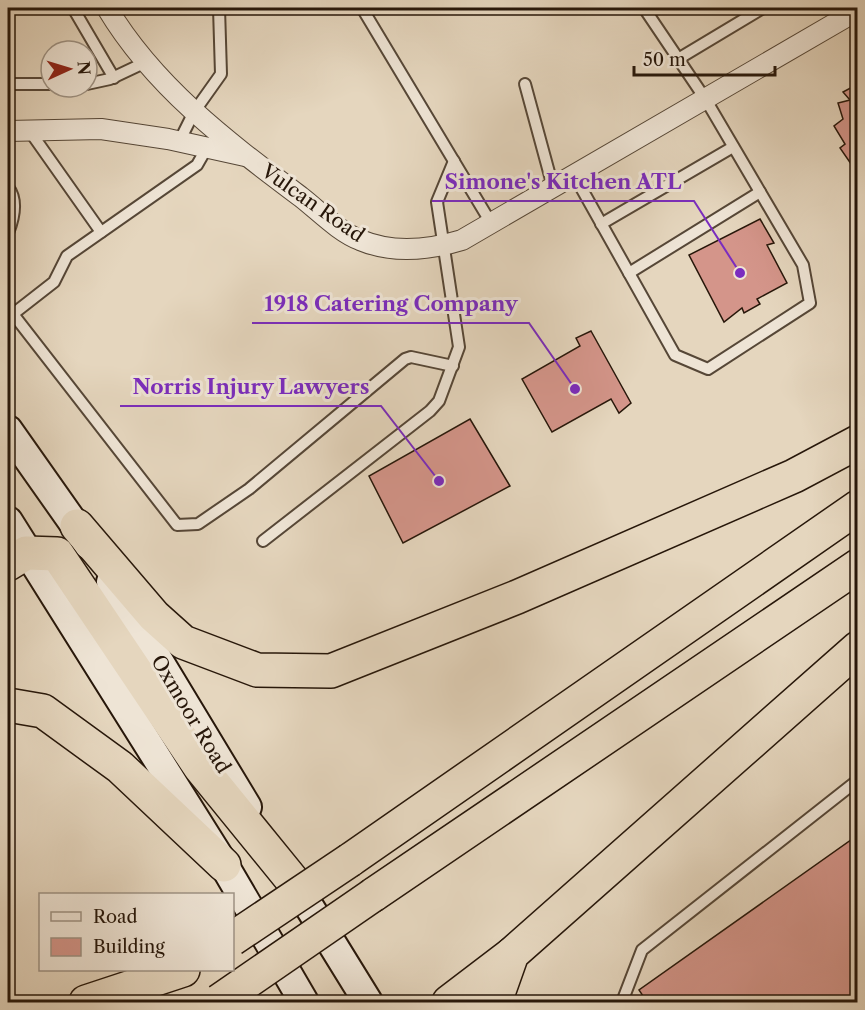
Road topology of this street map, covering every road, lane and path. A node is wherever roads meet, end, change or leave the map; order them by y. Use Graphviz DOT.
graph roads {
  1 [pos="15,8"];
  2 [pos="75,8"];
  3 [pos="108,8"];
  4 [pos="219,8"];
  5 [pos="362,8"];
  6 [pos="644,8"];
  7 [pos="763,8"];
  8 [pos="858,10"];
  9 [pos="678,59"];
  10 [pos="146,62"];
  11 [pos="114,78"];
  12 [pos="99,81"];
  13 [pos="8,84"];
  14 [pos="39,84"];
  15 [pos="525,84"];
  16 [pos="706,99"];
  17 [pos="194,112"];
  18 [pos="28,130"];
  19 [pos="214,130"];
  20 [pos="8,131"];
  21 [pos="179,142"];
  22 [pos="733,147"];
  23 [pos="207,148"];
  24 [pos="247,157"];
  25 [pos="454,161"];
  26 [pos="574,175"];
  27 [pos="8,187"];
  28 [pos="553,188"];
  29 [pos="760,192"];
  30 [pos="491,223"];
  31 [pos="601,224"];
  32 [pos="101,232"];
  33 [pos="8,233"];
  34 [pos="446,245"];
  35 [pos="629,273"];
  36 [pos="10,313"];
  37 [pos="453,366"];
  38 [pos="8,430"];
  39 [pos="858,442"];
  40 [pos="858,507"];
  41 [pos="8,521"];
  42 [pos="77,526"];
  43 [pos="263,541"];
  44 [pos="17,559"];
  45 [pos="858,566"];
  46 [pos="858,648"];
  47 [pos="8,705"];
  48 [pos="858,780"];
  49 [pos="224,865"];
  50 [pos="292,880"];
  51 [pos="234,938"];
  52 [pos="512,954"];
  53 [pos="177,971"];
  54 [pos="185,971"];
  55 [pos="86,1002"];
  56 [pos="138,1002"];
  57 [pos="217,1002"];
  58 [pos="304,1002"];
  59 [pos="368,1002"];
  60 [pos="449,1002"];
  61 [pos="495,1002"];
  62 [pos="622,1002"];
  1 -- 2 [label="lane"];
  2 -- 11 [label="lane"];
  3 -- 10 [label="street, Vulcan Road"];
  4 -- 17 [label="lane"];
  5 -- 25 [label="lane"];
  6 -- 9 [label="lane"];
  7 -- 9 [label="lane"];
  8 -- 16 [label="street, Vulcan Road"];
  9 -- 16 [label="lane"];
  10 -- 11 [label="lane"];
  10 -- 17 [label="street, Vulcan Road"];
  11 -- 12 [label="lane"];
  13 -- 14 [label="lane"];
  15 -- 28 [label="lane"];
  16 -- 22 [label="lane"];
  16 -- 26 [label="street, Vulcan Road"];
  17 -- 19 [label="street, Vulcan Road"];
  17 -- 21 [label="lane"];
  18 -- 20 [label="street, Vulcan Road"];
  18 -- 21 [label="street, Vulcan Road"];
  18 -- 32 [label="lane"];
  19 -- 23 [label="lane"];
  19 -- 24 [label="street, Vulcan Road"];
  21 -- 23 [label="street, Vulcan Road"];
  22 -- 29 [label="lane"];
  22 -- 31 [label="lane"];
  23 -- 24 [label="street, Vulcan Road"];
  23 -- 32 [label="lane"];
  24 -- 34 [label="street, Vulcan Road"];
  25 -- 30 [label="lane"];
  25 -- 34 [label="lane"];
  26 -- 28 [label="street, Vulcan Road"];
  26 -- 31 [label="lane"];
  27 -- 33 [label="lane"];
  28 -- 30 [label="street, Vulcan Road"];
  29 -- 35 [label="lane"];
  29 -- 35 [label="lane"];
  30 -- 34 [label="street, Vulcan Road"];
  31 -- 35 [label="lane"];
  32 -- 36 [label="lane"];
  34 -- 37 [label="lane"];
  36 -- 37 [label="lane"];
  37 -- 43 [label="lane"];
  38 -- 42 [label="main road, Oxmoor Road"];
  39 -- 42 [label="highway"];
  40 -- 51 [label="highway, bridge"];
  41 -- 44 [label="main road"];
  42 -- 50 [label="main road, Oxmoor Road"];
  44 -- 49 [label="main road"];
  44 -- 50 [label="highway"];
  45 -- 57 [label="highway, bridge"];
  46 -- 52 [label="highway"];
  47 -- 49 [label="highway"];
  48 -- 62 [label="lane"];
  49 -- 58 [label="main road"];
  50 -- 59 [label="main road, Oxmoor Road"];
  52 -- 60 [label="highway"];
  52 -- 61 [label="highway"];
  53 -- 55 [label="highway"];
  54 -- 56 [label="highway"];
}
